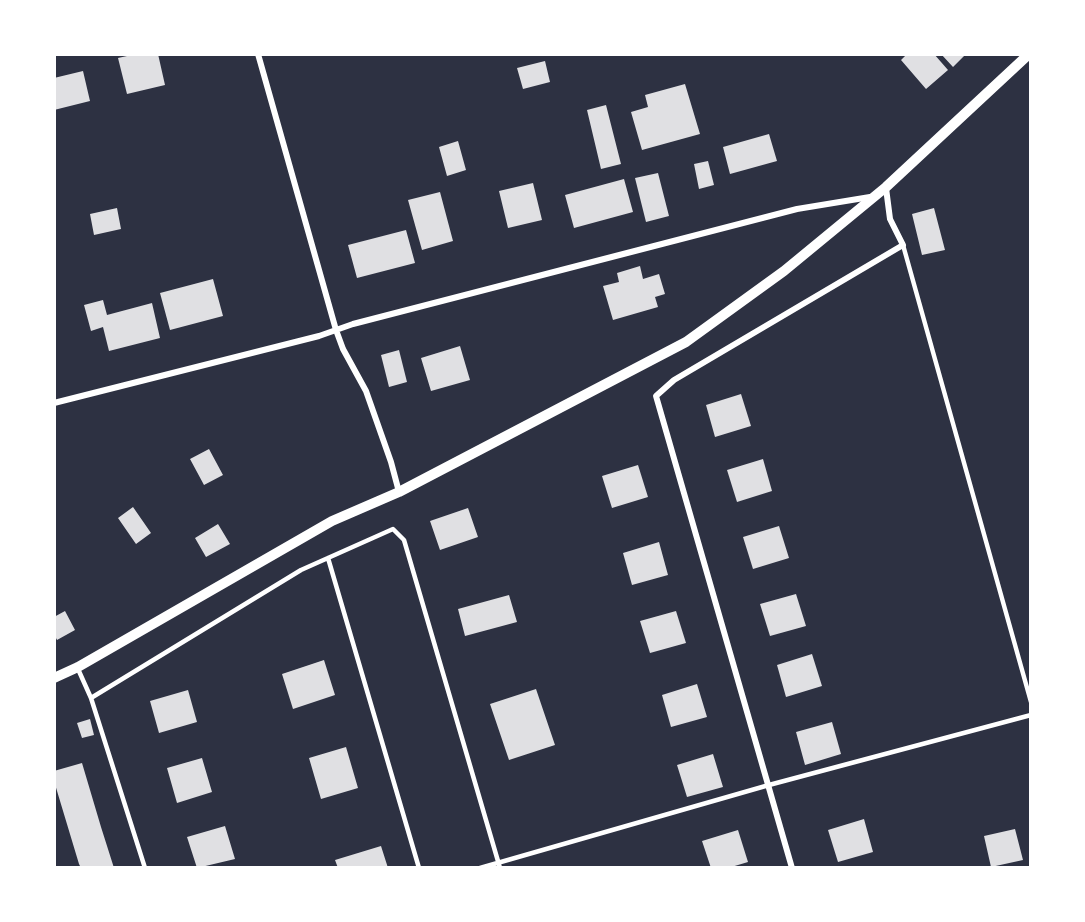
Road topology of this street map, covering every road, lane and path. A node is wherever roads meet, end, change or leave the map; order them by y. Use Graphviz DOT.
graph roads {
  1 [pos="258,54"];
  2 [pos="1029,54"];
  3 [pos="886,187"];
  4 [pos="875,196"];
  5 [pos="903,245"];
  6 [pos="336,330"];
  7 [pos="54,403"];
  8 [pos="399,492"];
  9 [pos="328,558"];
  10 [pos="78,668"];
  11 [pos="54,678"];
  12 [pos="91,698"];
  13 [pos="1031,702"];
  14 [pos="1031,715"];
  15 [pos="769,785"];
  16 [pos="499,866"];
  17 [pos="145,868"];
  18 [pos="419,868"];
  19 [pos="480,868"];
  20 [pos="792,868"];
  1 -- 6 [label="street"];
  2 -- 3 [label="street"];
  3 -- 4 [label="street"];
  3 -- 5 [label="street"];
  4 -- 6 [label="street"];
  4 -- 8 [label="street"];
  5 -- 13 [label="lane"];
  5 -- 15 [label="street"];
  6 -- 7 [label="street"];
  6 -- 8 [label="street"];
  8 -- 10 [label="street"];
  9 -- 12 [label="lane"];
  9 -- 16 [label="lane"];
  9 -- 18 [label="lane"];
  10 -- 11 [label="street"];
  10 -- 12 [label="lane"];
  12 -- 17 [label="lane"];
  14 -- 15 [label="lane"];
  15 -- 16 [label="lane"];
  15 -- 20 [label="street"];
  16 -- 19 [label="lane"];
}
